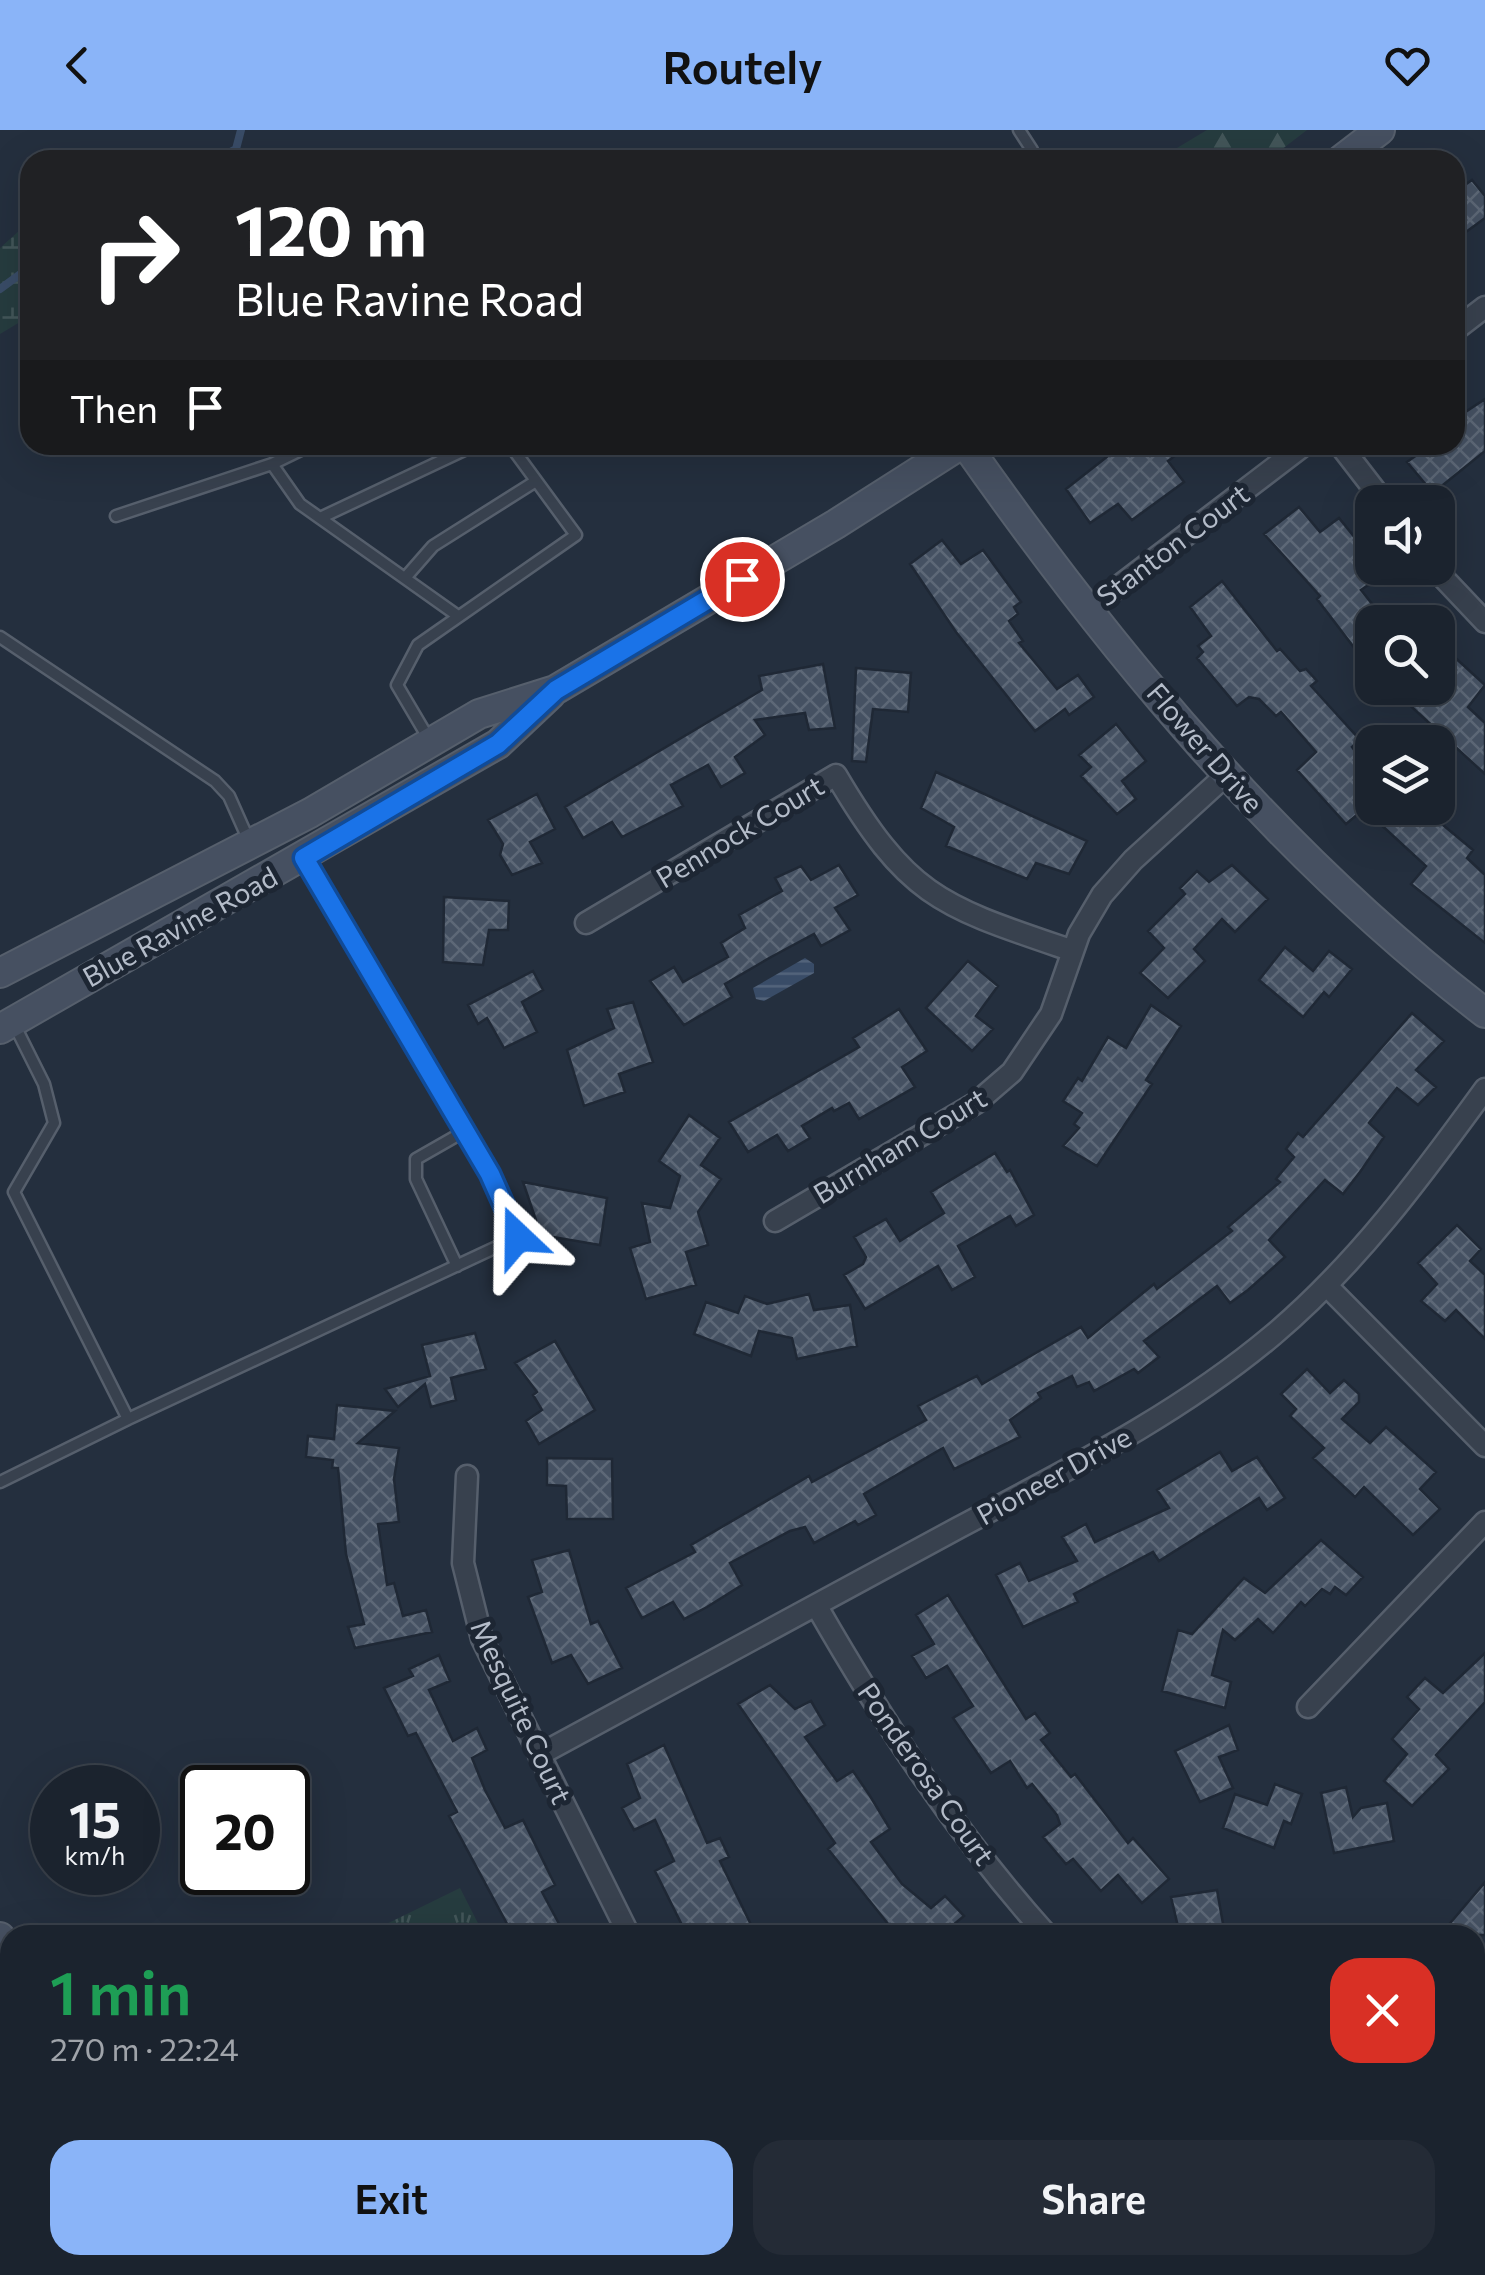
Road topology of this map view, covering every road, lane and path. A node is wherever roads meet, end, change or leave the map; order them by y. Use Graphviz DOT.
graph roads {
  1 [pos="1380,130"];
  2 [pos="1353,150"];
  3 [pos="1485,307"];
  4 [pos="1465,322"];
  5 [pos="290,455"];
  6 [pos="454,455"];
  7 [pos="517,455"];
  8 [pos="947,455"];
  9 [pos="971,455"];
  10 [pos="1291,455"];
  11 [pos="1348,455"];
  12 [pos="272,464"];
  13 [pos="536,482"];
  14 [pos="1371,485"];
  15 [pos="116,516"];
  16 [pos="320,518"];
  17 [pos="405,578"];
  18 [pos="1450,585"];
  19 [pos="1089,609"];
  20 [pos="458,616"];
  21 [pos="1485,622"];
  22 [pos="0,636"];
  23 [pos="556,690"];
  24 [pos="431,742"];
  25 [pos="1226,776"];
  26 [pos="250,842"];
  27 [pos="304,858"];
  28 [pos="586,922"];
  29 [pos="1073,952"];
  30 [pos="0,973"];
  31 [pos="1485,1013"];
  32 [pos="6,1025"];
  33 [pos="1485,1090"];
  34 [pos="465,1131"];
  35 [pos="776,1222"];
  36 [pos="457,1266"];
  37 [pos="1326,1286"];
  38 [pos="128,1419"];
  39 [pos="1485,1446"];
  40 [pos="467,1476"];
  41 [pos="0,1482"];
  42 [pos="1485,1522"];
  43 [pos="816,1605"];
  44 [pos="1308,1707"];
  45 [pos="539,1755"];
  46 [pos="624,1925"];
  47 [pos="1039,1925"];
  1 -- 2 [label="main road"];
  3 -- 4 [label="street"];
  5 -- 12 [label="lane"];
  6 -- 16 [label="lane"];
  7 -- 13 [label="lane"];
  8 -- 23 [label="main road, Blue Ravine Road"];
  9 -- 19 [label="main road, Flower Drive"];
  10 -- 19 [label="street, Stanton Court"];
  11 -- 14 [label="street"];
  12 -- 15 [label="lane"];
  12 -- 16 [label="lane"];
  13 -- 17 [label="lane"];
  13 -- 20 [label="lane"];
  16 -- 17 [label="lane"];
  17 -- 20 [label="lane"];
  18 -- 21 [label="street"];
  19 -- 25 [label="main road, Flower Drive"];
  20 -- 24 [label="lane"];
  22 -- 26 [label="lane"];
  23 -- 24 [label="main road, Blue Ravine Road"];
  23 -- 27 [label="main road, Blue Ravine Road"];
  24 -- 26 [label="main road, Blue Ravine Road"];
  25 -- 29 [label="street, Burnham Court"];
  25 -- 31 [label="main road, Flower Drive"];
  26 -- 30 [label="main road, Blue Ravine Road"];
  27 -- 32 [label="main road, Blue Ravine Road"];
  27 -- 34 [label="lane"];
  28 -- 29 [label="street, Pennock Court"];
  29 -- 35 [label="street, Burnham Court"];
  32 -- 38 [label="lane"];
  33 -- 37 [label="street, Pioneer Drive"];
  34 -- 36 [label="lane"];
  34 -- 36 [label="lane"];
  36 -- 38 [label="lane"];
  37 -- 39 [label="street"];
  37 -- 43 [label="street, Pioneer Drive"];
  38 -- 41 [label="lane"];
  40 -- 45 [label="street, Mesquite Court"];
  42 -- 44 [label="street"];
  43 -- 45 [label="street, Pioneer Drive"];
  43 -- 47 [label="street, Ponderosa Court"];
  45 -- 46 [label="street, Mesquite Court"];
}
